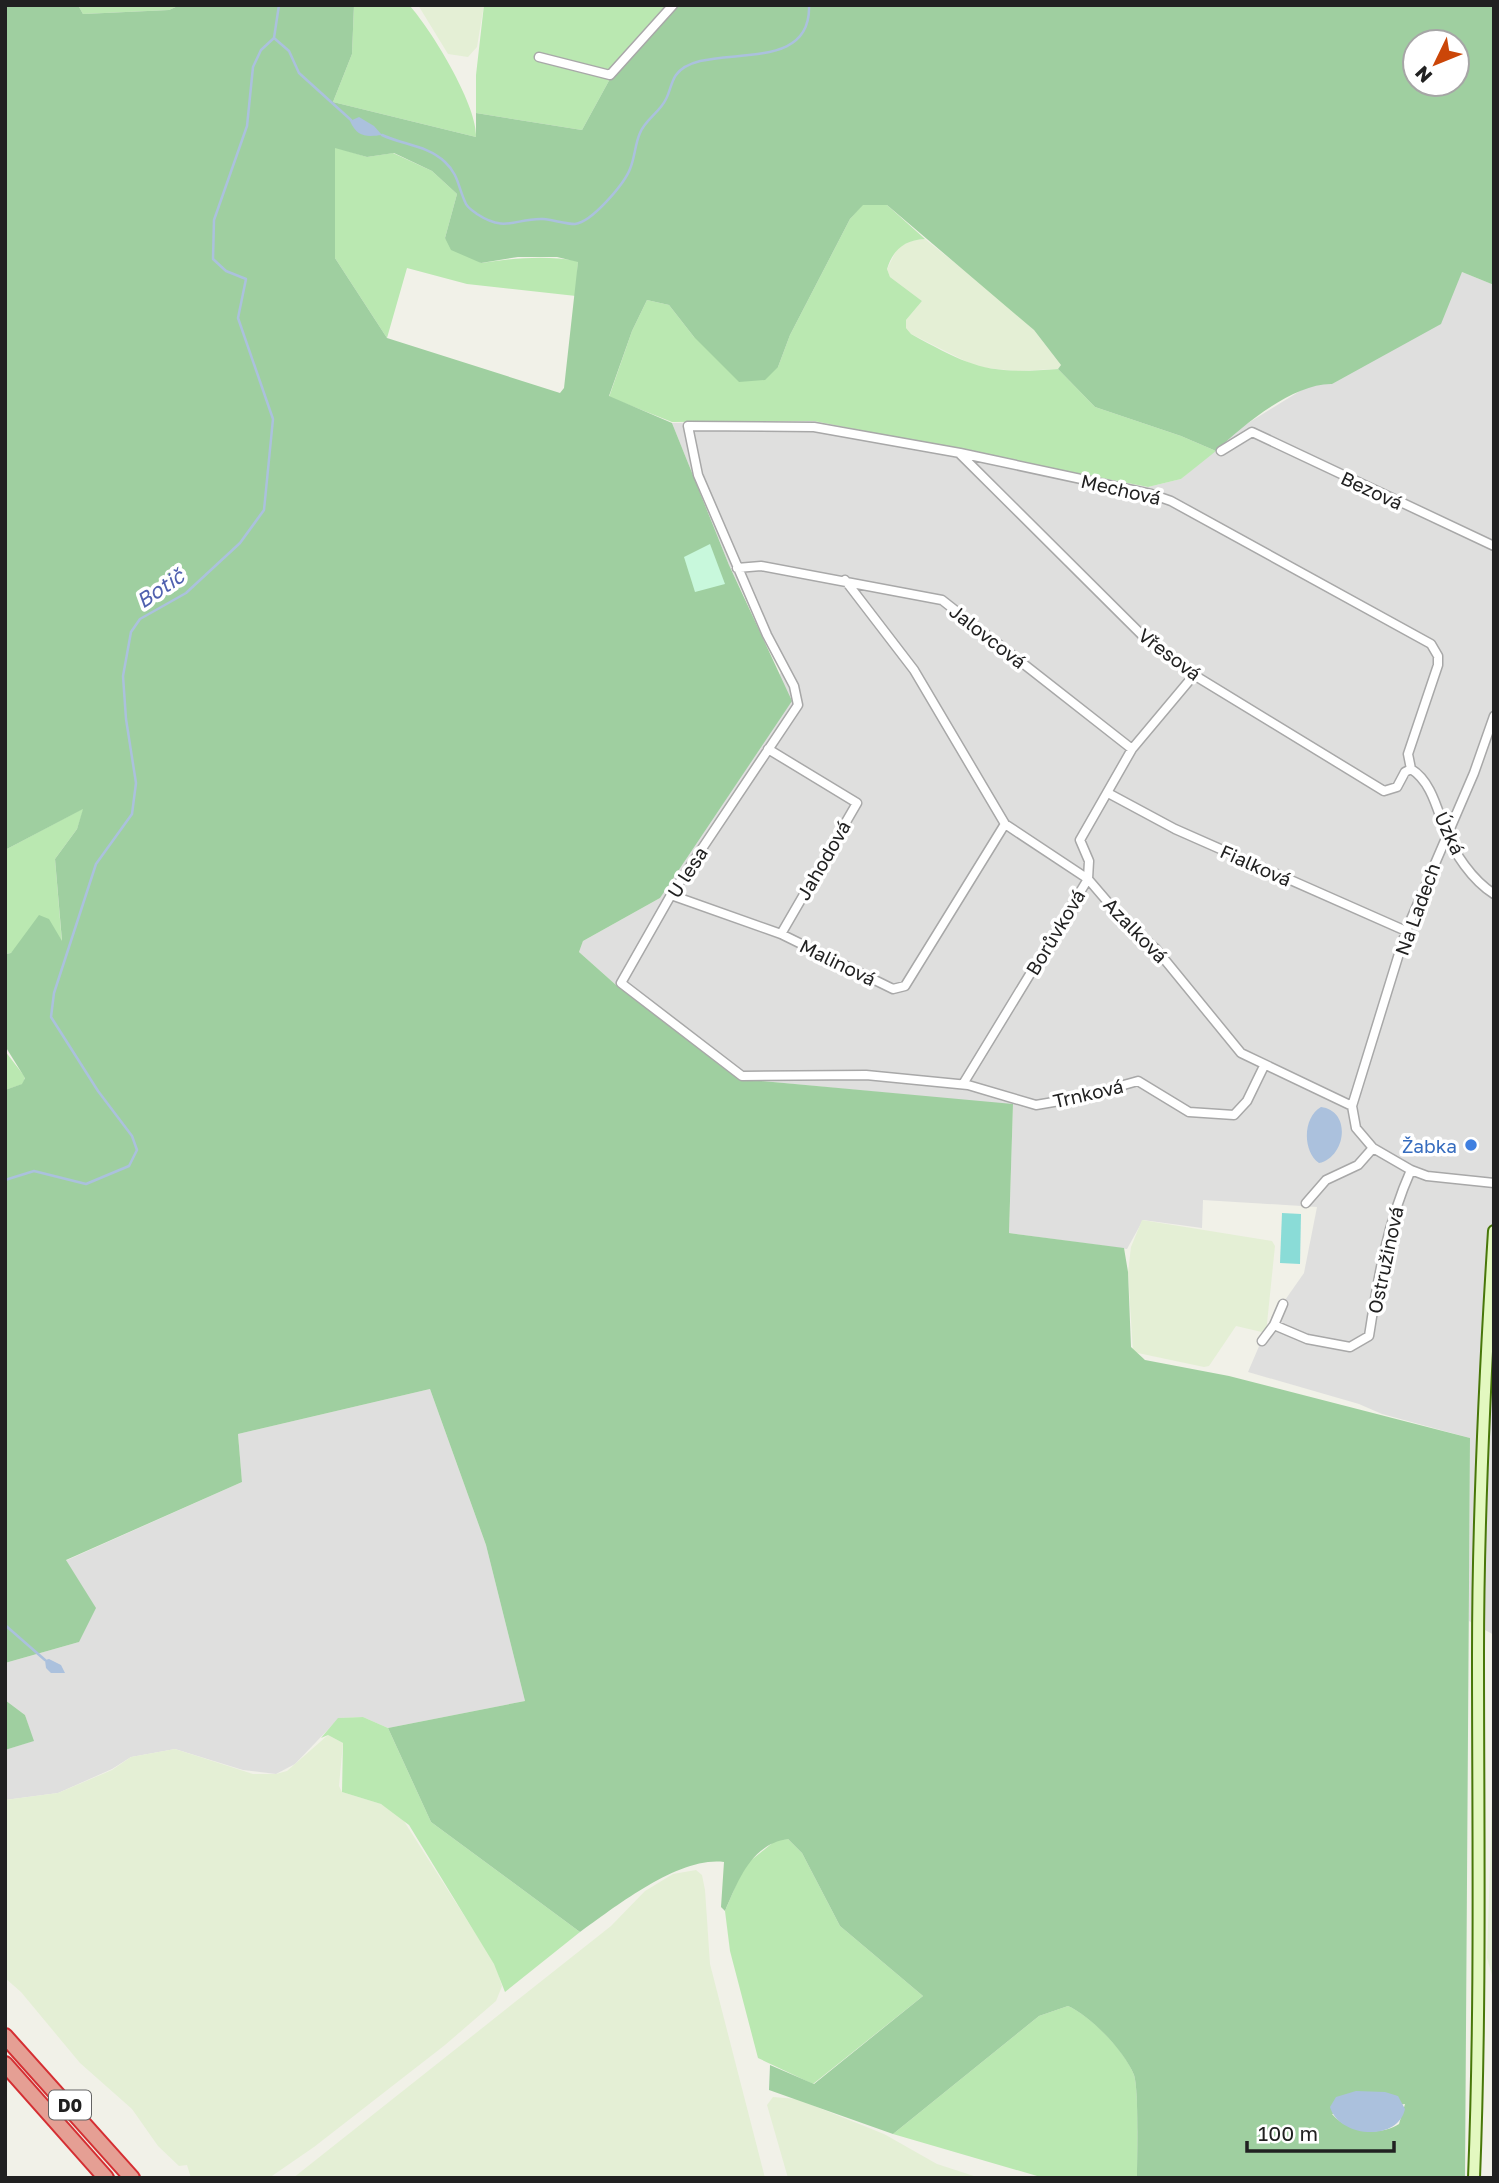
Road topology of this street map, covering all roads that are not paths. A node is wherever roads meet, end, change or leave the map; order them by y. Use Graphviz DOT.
graph roads {
  1 [pos="673,5"];
  2 [pos="539,57"];
  3 [pos="688,426"];
  4 [pos="1221,451"];
  5 [pos="960,453"];
  6 [pos="1494,546"];
  7 [pos="737,568"];
  8 [pos="845,580"];
  9 [pos="1194,675"];
  10 [pos="1494,716"];
  11 [pos="768,748"];
  12 [pos="1132,750"];
  13 [pos="1411,769"];
  14 [pos="1108,793"];
  15 [pos="1005,824"];
  16 [pos="1446,832"];
  17 [pos="1088,878"];
  18 [pos="1494,894"];
  19 [pos="671,895"];
  20 [pos="1406,931"];
  21 [pos="780,934"];
  22 [pos="1264,1066"];
  23 [pos="963,1084"];
  24 [pos="1352,1106"];
  25 [pos="1373,1148"];
  26 [pos="1411,1170"];
  27 [pos="1494,1183"];
  28 [pos="1306,1203"];
  29 [pos="1494,1231"];
  30 [pos="1283,1304"];
  31 [pos="1274,1325"];
  32 [pos="1262,1341"];
  33 [pos="5,2036"];
  34 [pos="5,2064"];
  35 [pos="106,2178"];
  36 [pos="132,2178"];
  37 [pos="1474,2178"];
  1 -- 2 [label="street"];
  3 -- 5 [label="street, Mechová"];
  3 -- 7 [label="street, U lesa"];
  4 -- 6 [label="street, Bezová"];
  5 -- 9 [label="street, Vřesová"];
  5 -- 13 [label="street, Mechová"];
  7 -- 8 [label="street, Jalovcová"];
  7 -- 11 [label="street, U lesa"];
  8 -- 12 [label="street, Jalovcová"];
  8 -- 15 [label="street, Azalková"];
  9 -- 12 [label="street, Borůvková"];
  9 -- 13 [label="street, Vřesová"];
  10 -- 16 [label="street, Na Ladech"];
  11 -- 19 [label="street, U lesa"];
  11 -- 21 [label="street, Jahodová"];
  12 -- 14 [label="street, Borůvková"];
  13 -- 16 [label="street, Úzká"];
  14 -- 17 [label="street, Borůvková"];
  14 -- 20 [label="street, Fialková"];
  15 -- 17 [label="street, Azalková"];
  15 -- 21 [label="street, Malinová"];
  16 -- 18 [label="street, Úzká"];
  16 -- 20 [label="street, Na Ladech"];
  17 -- 22 [label="street, Azalková"];
  17 -- 23 [label="street, Borůvková"];
  19 -- 21 [label="street, Malinová"];
  19 -- 23 [label="street, U lesa"];
  20 -- 24 [label="street, Na Ladech"];
  22 -- 23 [label="street, Trnková"];
  22 -- 24 [label="street, Azalková"];
  24 -- 25 [label="street"];
  25 -- 26 [label="street"];
  25 -- 28 [label="street"];
  26 -- 27 [label="street"];
  26 -- 31 [label="street, Ostružinová"];
  29 -- 37 [label="main road"];
  30 -- 31 [label="street"];
  31 -- 32 [label="street"];
  33 -- 36 [label="highway, D0"];
  34 -- 35 [label="highway, D0"];
}
